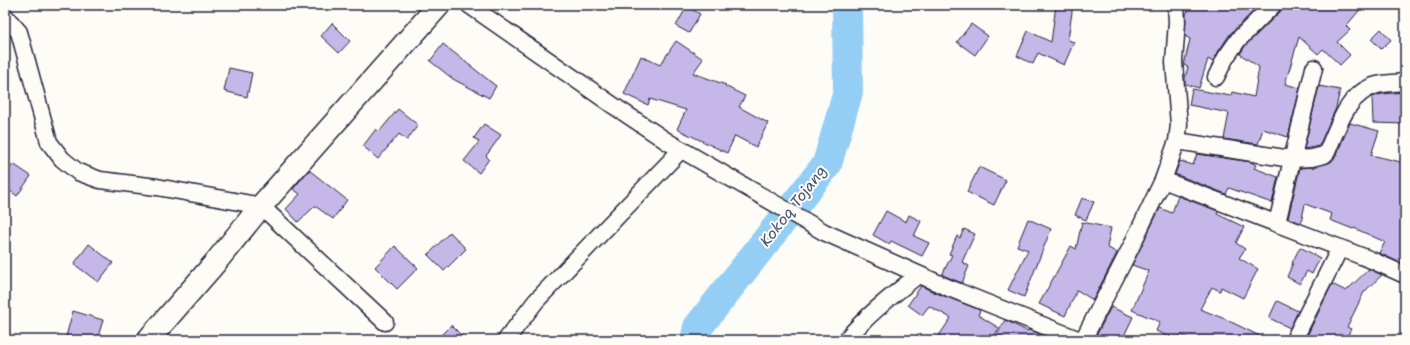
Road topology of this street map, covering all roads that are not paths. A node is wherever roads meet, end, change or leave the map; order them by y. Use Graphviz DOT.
graph roads {
  1 [pos="440,5"];
  2 [pos="469,5"];
  3 [pos="1176,5"];
  4 [pos="1273,5"];
  5 [pos="5,16"];
  6 [pos="1314,68"];
  7 [pos="1216,77"];
  8 [pos="1405,82"];
  9 [pos="1177,141"];
  10 [pos="681,150"];
  11 [pos="1291,159"];
  12 [pos="1163,180"];
  13 [pos="261,206"];
  14 [pos="1277,223"];
  15 [pos="1340,248"];
  16 [pos="918,275"];
  17 [pos="1405,275"];
  18 [pos="385,322"];
  19 [pos="148,340"];
  20 [pos="506,340"];
  21 [pos="846,340"];
  22 [pos="1080,340"];
  23 [pos="1083,340"];
  24 [pos="1294,340"];
  1 -- 13 [label="street"];
  2 -- 10 [label="street"];
  3 -- 9 [label="street"];
  4 -- 7 [label="street"];
  5 -- 13 [label="street"];
  6 -- 11 [label="street"];
  8 -- 11 [label="street"];
  9 -- 11 [label="street"];
  9 -- 12 [label="street"];
  10 -- 16 [label="street"];
  10 -- 20 [label="street"];
  11 -- 14 [label="street"];
  12 -- 14 [label="street"];
  12 -- 23 [label="street"];
  13 -- 18 [label="street"];
  13 -- 19 [label="street"];
  14 -- 15 [label="street"];
  15 -- 17 [label="street"];
  15 -- 24 [label="street"];
  16 -- 21 [label="street"];
  16 -- 22 [label="street"];
}
